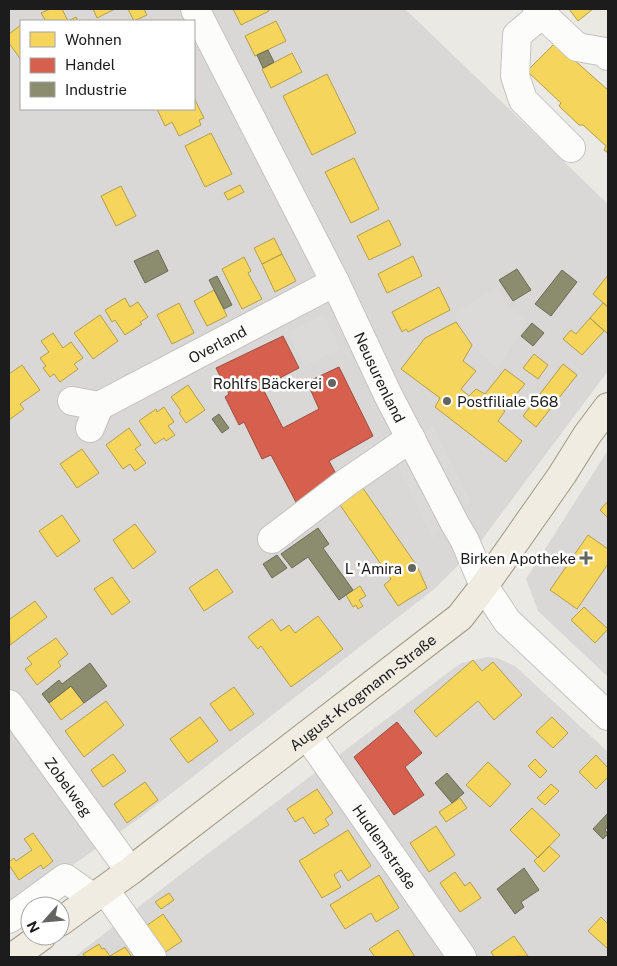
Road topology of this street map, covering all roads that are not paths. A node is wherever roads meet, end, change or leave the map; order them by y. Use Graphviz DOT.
graph roads {
  1 [pos="196,9"];
  2 [pos="540,11"];
  3 [pos="607,52"];
  4 [pos="571,148"];
  5 [pos="335,282"];
  6 [pos="72,401"];
  7 [pos="608,407"];
  8 [pos="411,438"];
  9 [pos="272,539"];
  10 [pos="484,586"];
  11 [pos="9,704"];
  12 [pos="608,716"];
  13 [pos="307,735"];
  14 [pos="130,871"];
  15 [pos="99,894"];
  16 [pos="70,915"];
  17 [pos="9,919"];
  18 [pos="28,946"];
  19 [pos="13,957"];
  20 [pos="152,957"];
  21 [pos="462,957"];
  1 -- 5 [label="street, Neusurenland"];
  2 -- 3 [label="street"];
  2 -- 4 [label="street"];
  5 -- 6 [label="street, Overland"];
  5 -- 8 [label="street, Neusurenland"];
  7 -- 10 [label="main road, August-Krogmann-Straße"];
  8 -- 9 [label="street"];
  8 -- 10 [label="street, Neusurenland"];
  10 -- 12 [label="street, Neusurenland"];
  10 -- 13 [label="main road, August-Krogmann-Straße"];
  11 -- 14 [label="street, Zobelweg"];
  13 -- 14 [label="main road, August-Krogmann-Straße"];
  13 -- 21 [label="street, Hudlemstraße"];
  14 -- 15 [label="main road, August-Krogmann-Straße"];
  15 -- 16 [label="main road, August-Krogmann-Straße"];
  15 -- 17 [label="street"];
  15 -- 20 [label="street"];
  18 -- 19 [label="main road"];
}
